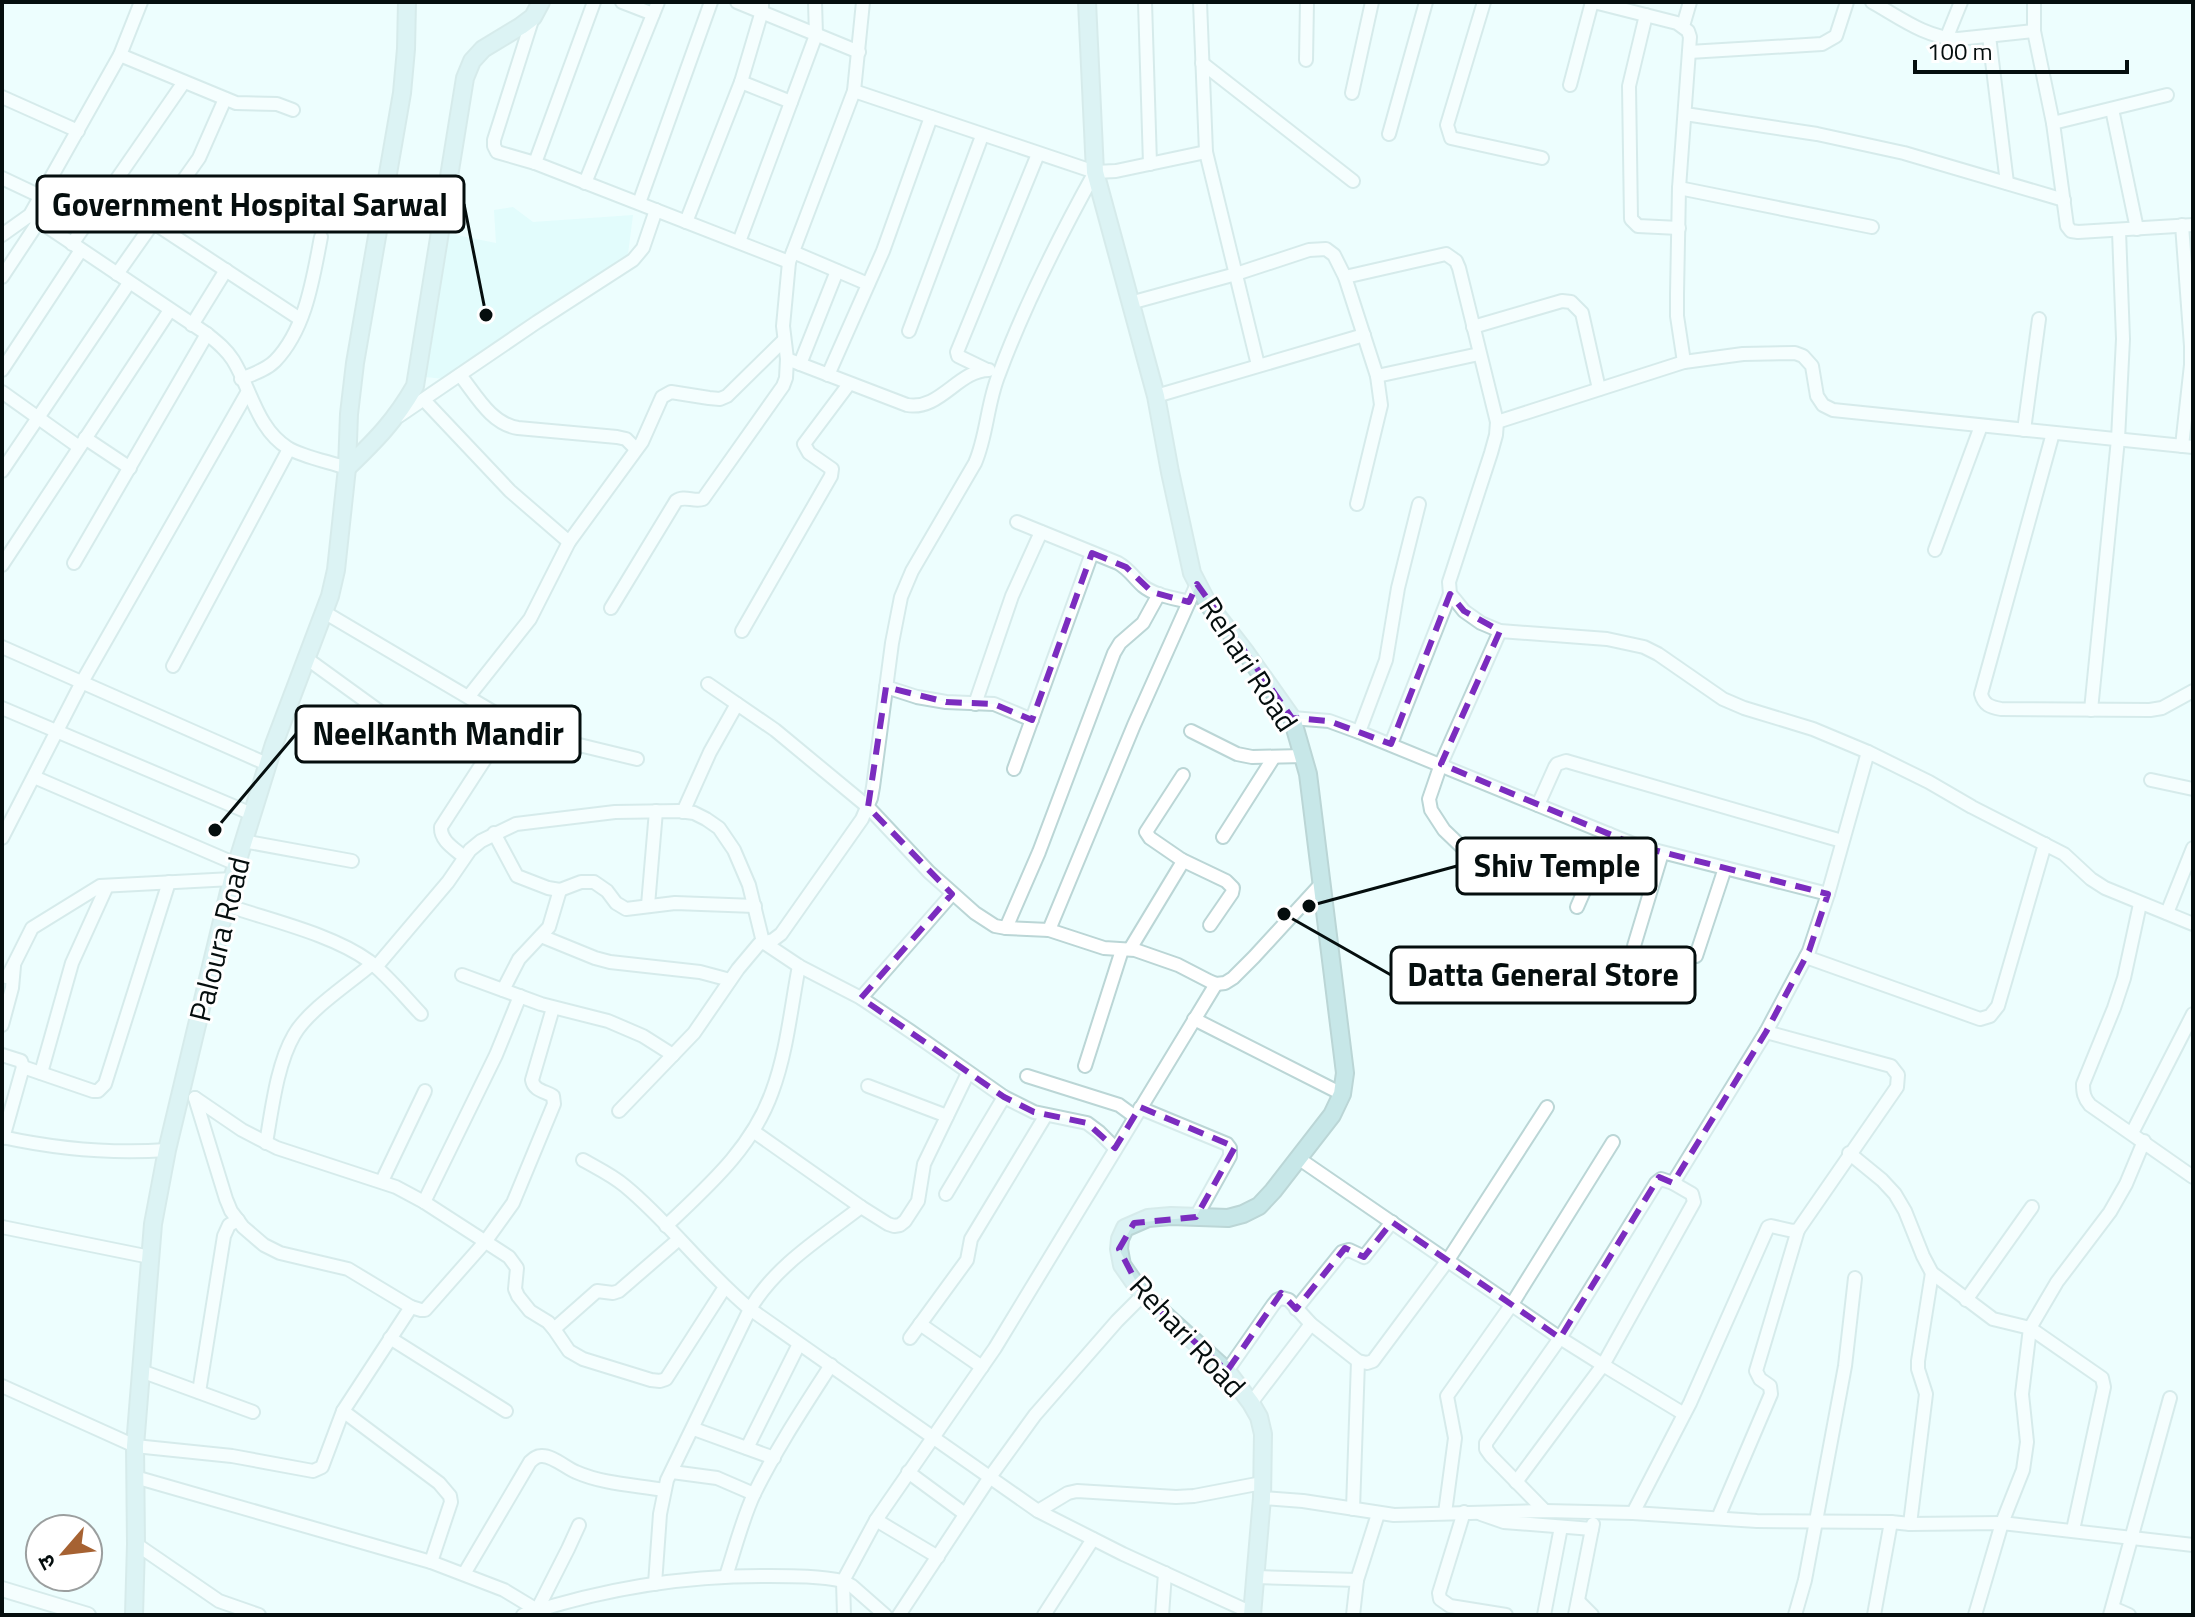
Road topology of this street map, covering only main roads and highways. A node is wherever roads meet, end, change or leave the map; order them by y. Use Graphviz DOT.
graph roads {
  1 [pos="407,2"];
  2 [pos="1087,2"];
  3 [pos="537,9"];
  4 [pos="347,468"];
  5 [pos="1252,1614"];
  6 [pos="134,1615"];
  1 -- 4 [label="main road, Paloura Road"];
  2 -- 5 [label="main road, Rehari Road"];
  3 -- 4 [label="main road"];
  4 -- 6 [label="main road, Paloura Road"];
}
